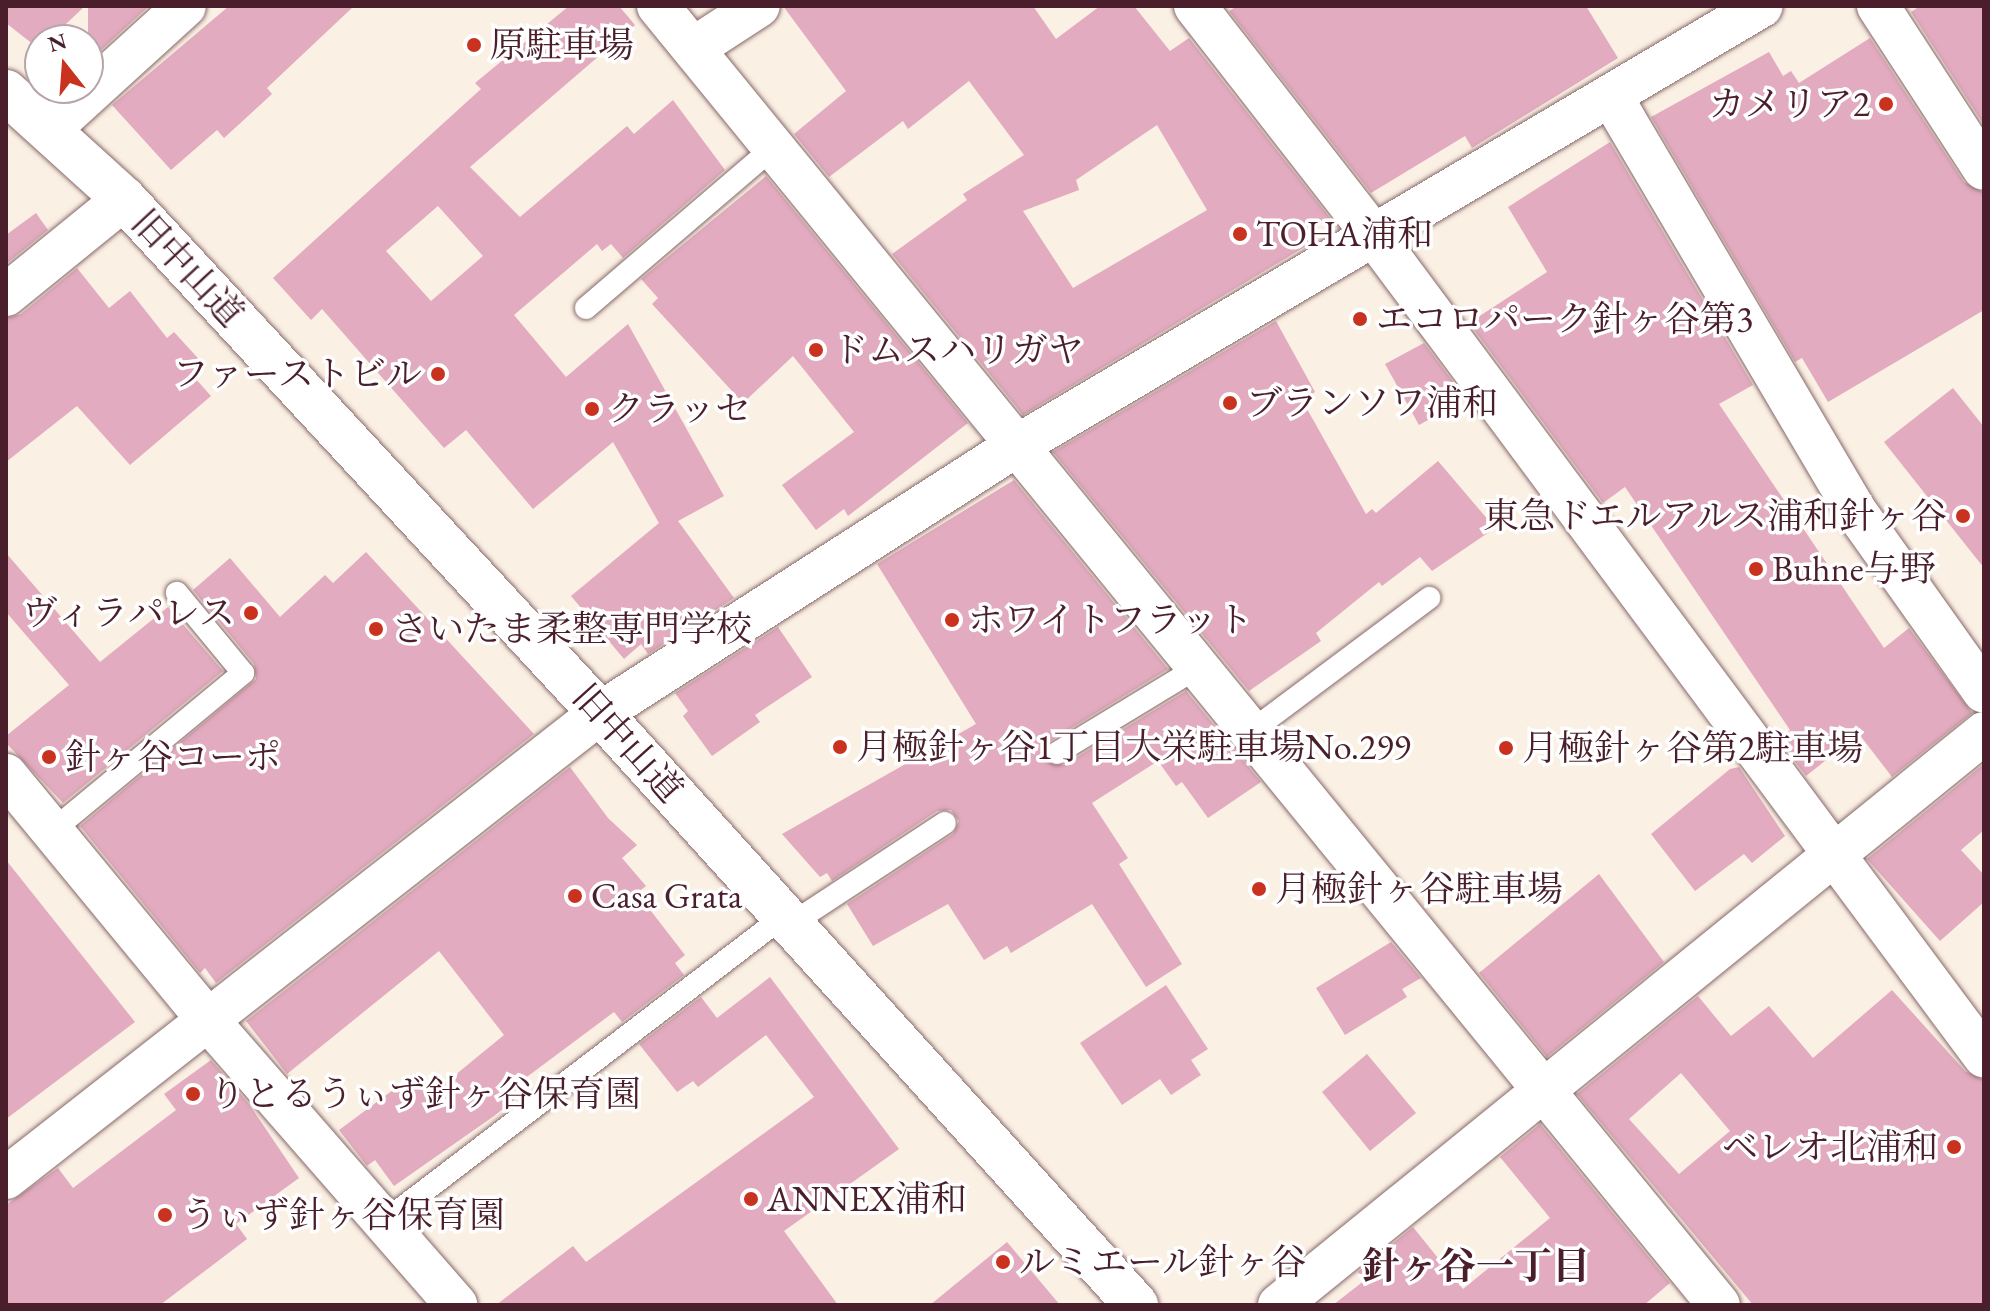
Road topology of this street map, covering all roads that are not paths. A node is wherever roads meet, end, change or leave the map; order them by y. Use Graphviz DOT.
graph roads {
  1 [pos="185,6"];
  2 [pos="658,6"];
  3 [pos="759,6"];
  4 [pos="1195,6"];
  5 [pos="1762,6"];
  6 [pos="1878,6"];
  7 [pos="694,48"];
  8 [pos="6,92"];
  9 [pos="1611,96"];
  10 [pos="51,128"];
  11 [pos="775,146"];
  12 [pos="1984,169"];
  13 [pos="124,199"];
  14 [pos="1375,237"];
  15 [pos="6,295"];
  16 [pos="586,308"];
  17 [pos="1015,447"];
  18 [pos="177,593"];
  19 [pos="1429,598"];
  20 [pos="1197,668"];
  21 [pos="1984,692"];
  22 [pos="600,713"];
  23 [pos="1254,729"];
  24 [pos="1984,733"];
  25 [pos="1057,753"];
  26 [pos="6,775"];
  27 [pos="945,823"];
  28 [pos="52,831"];
  29 [pos="1833,856"];
  30 [pos="788,920"];
  31 [pos="206,1018"];
  32 [pos="1984,1056"];
  33 [pos="1543,1092"];
  34 [pos="6,1178"];
  35 [pos="385,1221"];
  36 [pos="456,1305"];
  37 [pos="1136,1305"];
  38 [pos="1279,1305"];
  39 [pos="1719,1305"];
  1 -- 10 [label="street"];
  2 -- 7 [label="street"];
  3 -- 7 [label="street"];
  4 -- 14 [label="street"];
  5 -- 9 [label="street"];
  6 -- 12 [label="street"];
  7 -- 11 [label="street"];
  8 -- 10 [label="main road, 旧中山道"];
  9 -- 14 [label="street"];
  9 -- 21 [label="street"];
  10 -- 13 [label="main road, 旧中山道"];
  11 -- 16 [label="lane"];
  11 -- 17 [label="street"];
  13 -- 15 [label="street"];
  13 -- 22 [label="main road, 旧中山道"];
  14 -- 17 [label="street"];
  14 -- 29 [label="street"];
  17 -- 20 [label="street"];
  17 -- 22 [label="street"];
  18 -- 28 [label="lane"];
  19 -- 23 [label="lane"];
  20 -- 23 [label="street"];
  20 -- 25 [label="lane"];
  22 -- 30 [label="main road, 旧中山道"];
  22 -- 31 [label="street"];
  23 -- 33 [label="street"];
  24 -- 29 [label="street"];
  26 -- 28 [label="street"];
  27 -- 30 [label="lane"];
  28 -- 31 [label="street"];
  29 -- 32 [label="street"];
  29 -- 33 [label="street"];
  30 -- 35 [label="lane"];
  30 -- 37 [label="main road, 旧中山道"];
  31 -- 34 [label="street"];
  31 -- 35 [label="street"];
  33 -- 38 [label="street"];
  33 -- 39 [label="street"];
  35 -- 36 [label="street"];
}
